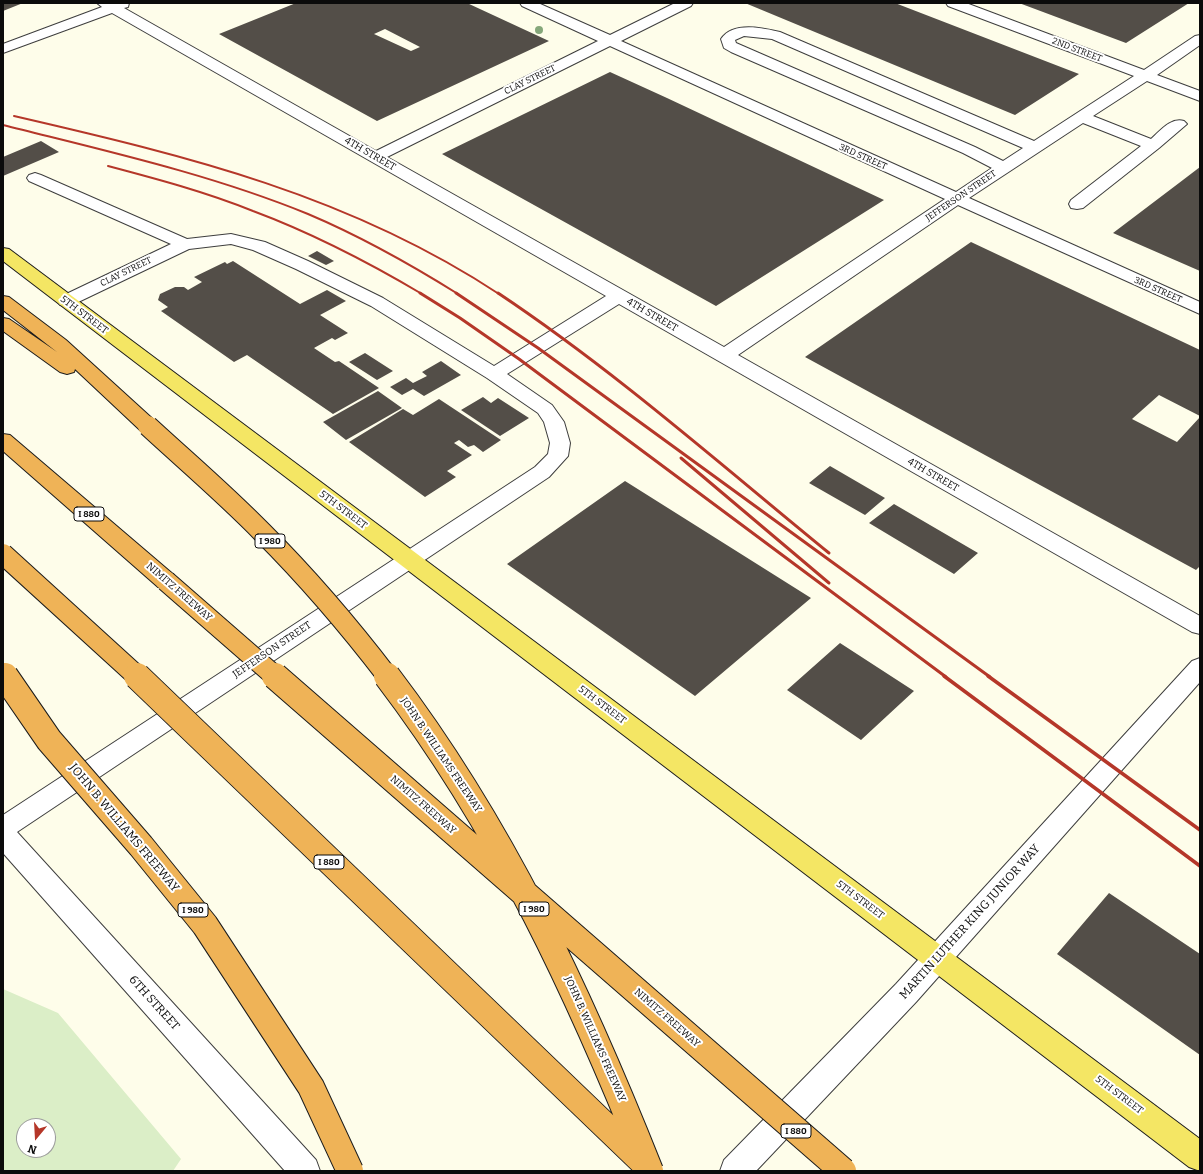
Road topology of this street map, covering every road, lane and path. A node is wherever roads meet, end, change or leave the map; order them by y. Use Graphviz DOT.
graph roads {
  1 [pos="527,3"];
  2 [pos="686,3"];
  3 [pos="953,3"];
  4 [pos="114,5"];
  5 [pos="1200,39"];
  6 [pos="609,41"];
  7 [pos="3,49"];
  8 [pos="1145,76"];
  9 [pos="1200,96"];
  10 [pos="1081,117"];
  11 [pos="1179,124"];
  12 [pos="1153,144"];
  13 [pos="1034,147"];
  14 [pos="375,156"];
  15 [pos="1004,168"];
  16 [pos="35,178"];
  17 [pos="956,199"];
  18 [pos="1077,204"];
  19 [pos="185,244"];
  20 [pos="3,253"];
  21 [pos="619,296"];
  22 [pos="3,301"];
  23 [pos="66,301"];
  24 [pos="1200,309"];
  25 [pos="3,323"];
  26 [pos="723,356"];
  27 [pos="494,374"];
  28 [pos="148,426"];
  29 [pos="3,440"];
  30 [pos="3,554"];
  31 [pos="409,559"];
  32 [pos="1200,626"];
  33 [pos="1200,667"];
  34 [pos="3,672"];
  35 [pos="3,828"];
  36 [pos="3,835"];
  37 [pos="937,958"];
  38 [pos="750,1091"];
  39 [pos="1200,1157"];
  40 [pos="306,1171"];
  41 [pos="350,1171"];
  42 [pos="650,1171"];
  43 [pos="653,1171"];
  44 [pos="735,1171"];
  45 [pos="843,1171"];
  46 [pos="854,1171"];
  1 -- 6 [label="street, 3RD STREET"];
  2 -- 6 [label="street, CLAY STREET"];
  3 -- 8 [label="street, 2ND STREET"];
  4 -- 7 [label="street"];
  4 -- 14 [label="street, 4TH STREET"];
  5 -- 8 [label="street, JEFFERSON STREET"];
  6 -- 14 [label="street, CLAY STREET"];
  6 -- 17 [label="street, 3RD STREET"];
  8 -- 9 [label="street, 2ND STREET"];
  8 -- 10 [label="street, JEFFERSON STREET"];
  10 -- 12 [label="street"];
  10 -- 13 [label="street, JEFFERSON STREET"];
  11 -- 12 [label="street"];
  12 -- 18 [label="street"];
  13 -- 15 [label="street, JEFFERSON STREET"];
  13 -- 15 [label="street"];
  14 -- 21 [label="street, 4TH STREET"];
  15 -- 17 [label="street, JEFFERSON STREET"];
  16 -- 19 [label="street"];
  17 -- 24 [label="street, 3RD STREET"];
  17 -- 26 [label="street, JEFFERSON STREET"];
  19 -- 23 [label="street, CLAY STREET"];
  19 -- 27 [label="street, JEFFERSON STREET"];
  20 -- 23 [label="main road, 5TH STREET"];
  21 -- 26 [label="street, 4TH STREET"];
  21 -- 27 [label="street"];
  22 -- 28 [label="highway"];
  23 -- 31 [label="main road, 5TH STREET"];
  25 -- 28 [label="highway"];
  26 -- 32 [label="street, 4TH STREET"];
  27 -- 31 [label="street, JEFFERSON STREET"];
  28 -- 42 [label="highway, JOHN B. WILLIAMS FREEWAY / I 980, bridge"];
  29 -- 38 [label="highway, NIMITZ FREEWAY / I 880, bridge"];
  30 -- 43 [label="highway, I 880, bridge"];
  31 -- 35 [label="street, JEFFERSON STREET"];
  31 -- 37 [label="main road, 5TH STREET"];
  33 -- 37 [label="street, MARTIN LUTHER KING JUNIOR WAY"];
  34 -- 41 [label="highway, JOHN B. WILLIAMS FREEWAY / I 980, bridge"];
  36 -- 40 [label="street, 6TH STREET"];
  37 -- 39 [label="main road, 5TH STREET"];
  37 -- 44 [label="street, MARTIN LUTHER KING JUNIOR WAY"];
  38 -- 45 [label="highway, NIMITZ FREEWAY / I 880, bridge"];
  38 -- 46 [label="highway, bridge"];
}
